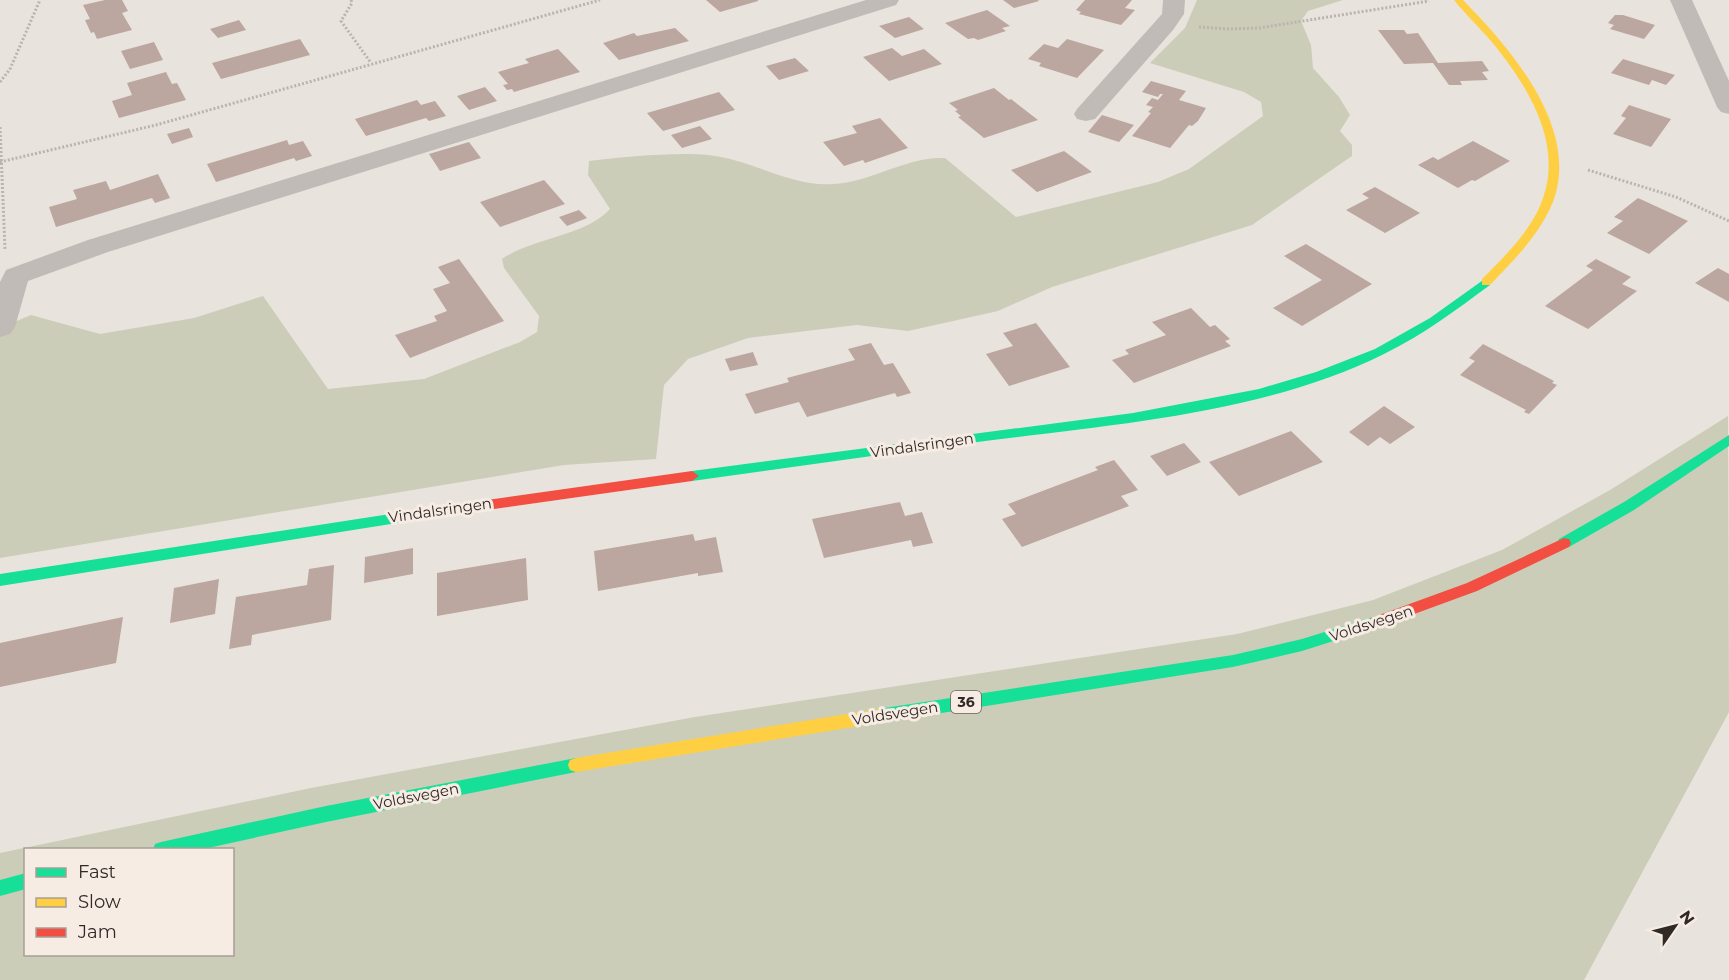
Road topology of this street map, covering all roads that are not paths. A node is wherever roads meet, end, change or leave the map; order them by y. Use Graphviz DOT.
graph roads {
  1 [pos="888,0"];
  2 [pos="1458,0"];
  3 [pos="1681,0"];
  4 [pos="849,5"];
  5 [pos="1171,11"];
  6 [pos="1729,107"];
  7 [pos="1086,114"];
  8 [pos="8,279"];
  9 [pos="0,327"];
  10 [pos="1729,440"];
  11 [pos="0,580"];
  12 [pos="166,848"];
  13 [pos="24,882"];
  14 [pos="0,888"];
  1 -- 4 [label="street"];
  2 -- 11 [label="main road, Vindalsringen"];
  3 -- 6 [label="street"];
  4 -- 8 [label="street"];
  5 -- 7 [label="street"];
  8 -- 9 [label="street"];
  10 -- 12 [label="main road, Voldsvegen / 36"];
  13 -- 14 [label="main road"];
}
